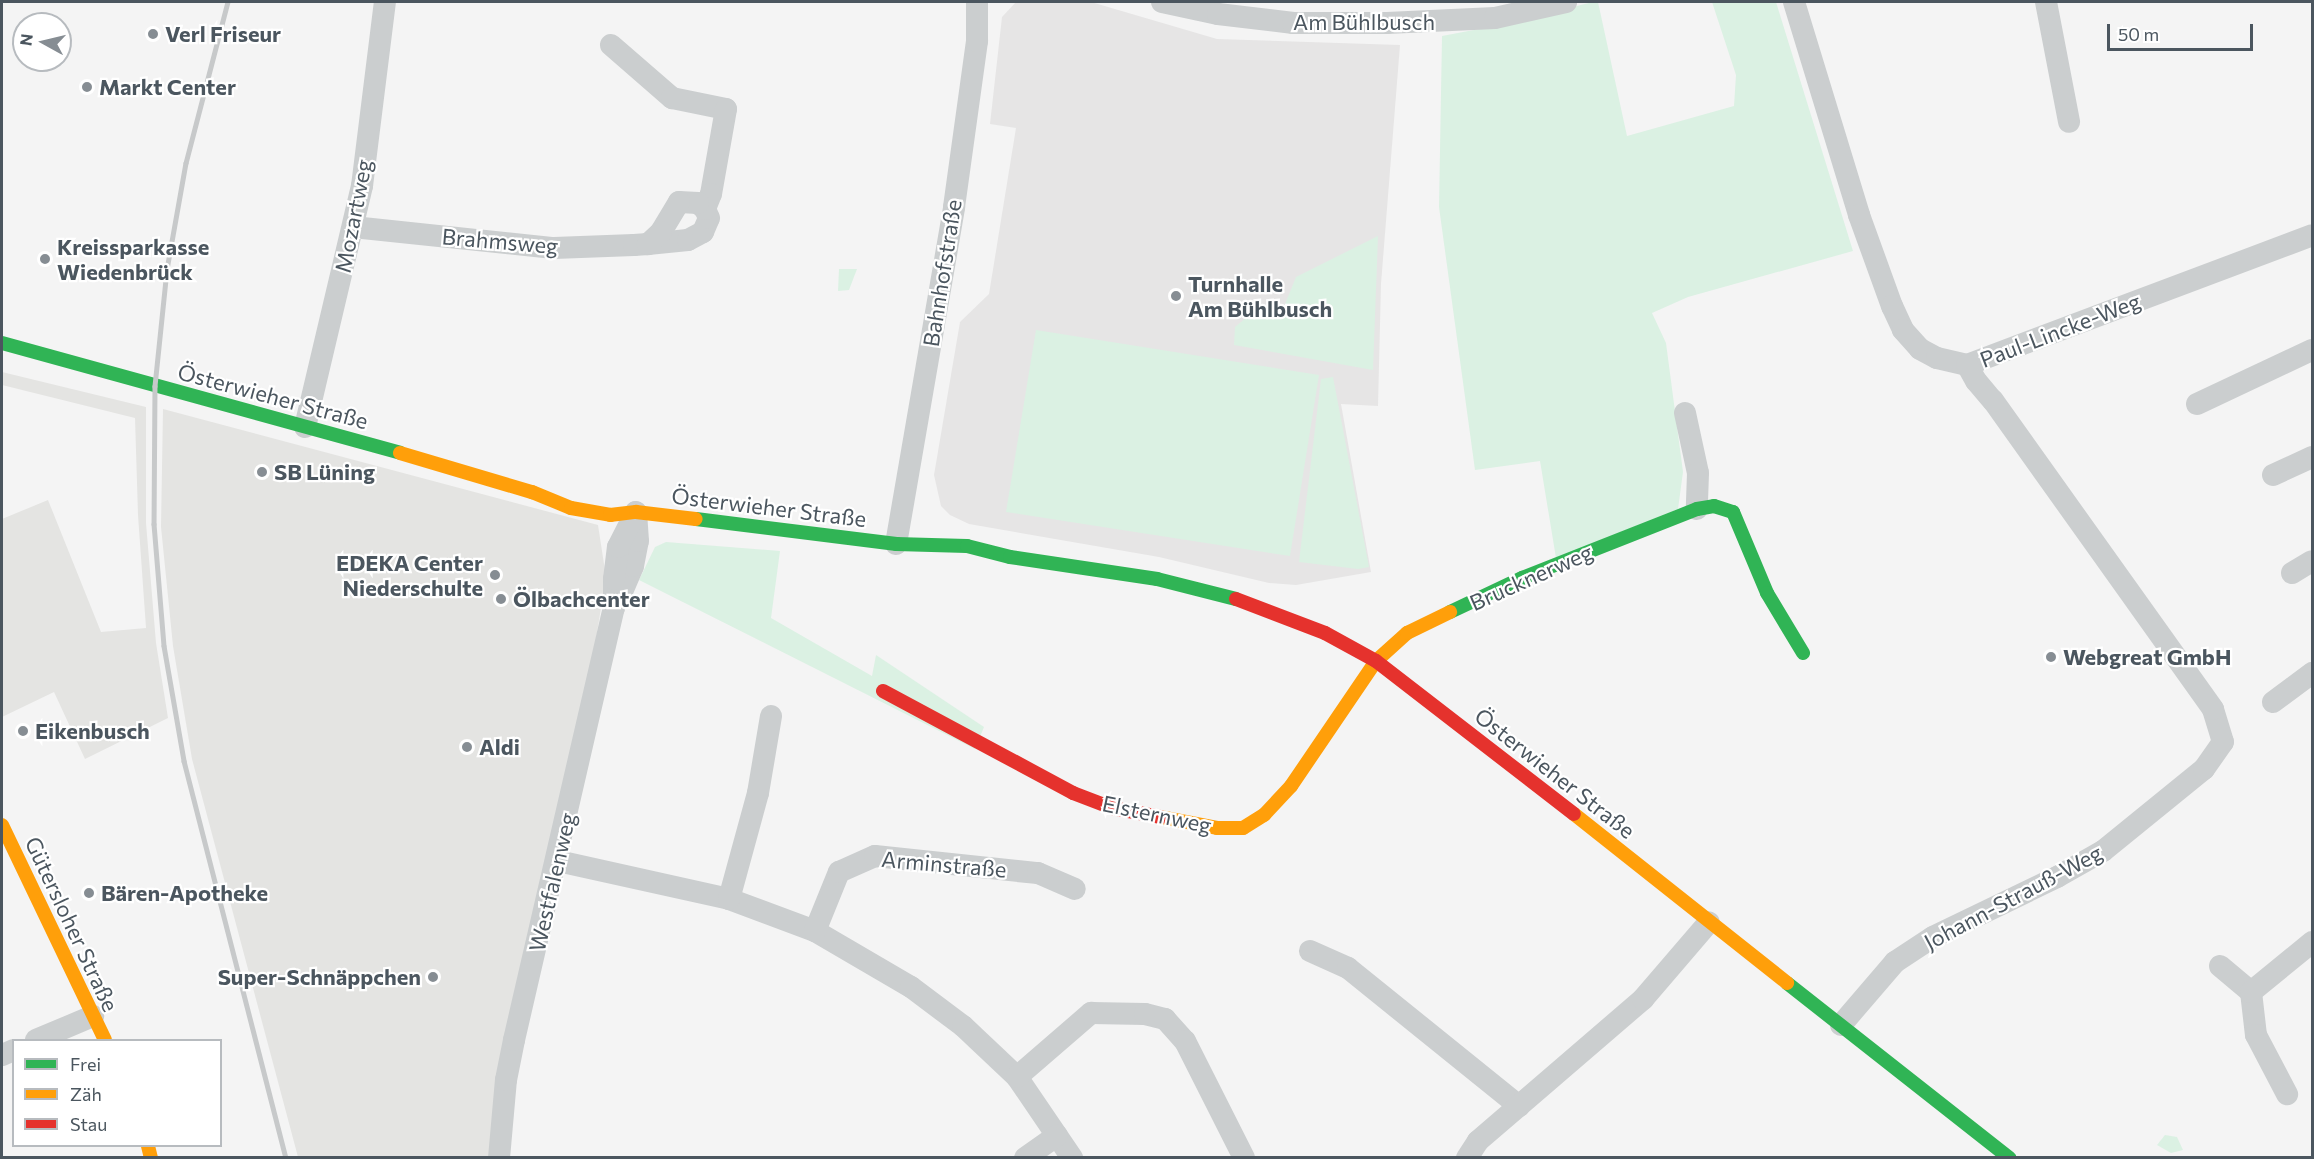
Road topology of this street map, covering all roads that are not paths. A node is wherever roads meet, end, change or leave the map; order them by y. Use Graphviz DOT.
graph roads {
  1 [pos="385,2"];
  2 [pos="977,2"];
  3 [pos="1169,2"];
  4 [pos="1566,2"];
  5 [pos="1794,2"];
  6 [pos="2046,2"];
  7 [pos="611,45"];
  8 [pos="2069,122"];
  9 [pos="705,208"];
  10 [pos="353,227"];
  11 [pos="2313,235"];
  12 [pos="648,244"];
  13 [pos="2,344"];
  14 [pos="2313,350"];
  15 [pos="1967,365"];
  16 [pos="2197,404"];
  17 [pos="1685,413"];
  18 [pos="305,427"];
  19 [pos="2313,457"];
  20 [pos="2273,475"];
  21 [pos="1697,509"];
  22 [pos="636,512"];
  23 [pos="896,543"];
  24 [pos="2313,561"];
  25 [pos="2292,573"];
  26 [pos="1803,652"];
  27 [pos="1376,661"];
  28 [pos="2313,673"];
  29 [pos="883,691"];
  30 [pos="2273,702"];
  31 [pos="771,716"];
  32 [pos="2,825"];
  33 [pos="558,861"];
  34 [pos="1075,889"];
  35 [pos="729,899"];
  36 [pos="1710,922"];
  37 [pos="815,931"];
  38 [pos="2313,942"];
  39 [pos="1310,951"];
  40 [pos="2220,966"];
  41 [pos="2251,992"];
  42 [pos="93,1016"];
  43 [pos="1841,1024"];
  44 [pos="41,1039"];
  45 [pos="104,1039"];
  46 [pos="1017,1077"];
  47 [pos="2287,1094"];
  48 [pos="1519,1106"];
  49 [pos="1058,1136"];
  50 [pos="499,1158"];
  51 [pos="1025,1158"];
  52 [pos="1072,1158"];
  53 [pos="1244,1158"];
  54 [pos="1467,1158"];
  55 [pos="2009,1158"];
  1 -- 10 [label="street, Mozartweg"];
  2 -- 23 [label="street, Bahnhofstraße"];
  3 -- 4 [label="street, Am Bühlbusch"];
  5 -- 15 [label="street, Paul-Lincke-Weg"];
  6 -- 8 [label="street"];
  7 -- 9 [label="street, Brahmsweg"];
  9 -- 12 [label="street"];
  9 -- 12 [label="street, Brahmsweg"];
  10 -- 12 [label="street, Brahmsweg"];
  10 -- 18 [label="street, Mozartweg"];
  11 -- 15 [label="street, Paul-Lincke-Weg"];
  13 -- 18 [label="street, Österwieher Straße"];
  14 -- 16 [label="street"];
  15 -- 43 [label="street, Johann-Strauß-Weg"];
  17 -- 21 [label="street"];
  18 -- 22 [label="street, Österwieher Straße"];
  19 -- 20 [label="street"];
  21 -- 26 [label="street, Brucknerweg"];
  21 -- 27 [label="street, Brucknerweg"];
  22 -- 23 [label="street, Österwieher Straße"];
  22 -- 33 [label="street, Westfalenweg"];
  23 -- 27 [label="street, Österwieher Straße"];
  24 -- 25 [label="street"];
  27 -- 29 [label="street, Elsternweg"];
  27 -- 36 [label="street, Österwieher Straße"];
  28 -- 30 [label="street"];
  31 -- 35 [label="street"];
  32 -- 42 [label="street, Gütersloher Straße"];
  33 -- 35 [label="street"];
  33 -- 50 [label="street, Westfalenweg"];
  34 -- 37 [label="street, Arminstraße"];
  35 -- 37 [label="street"];
  36 -- 43 [label="street, Österwieher Straße"];
  36 -- 48 [label="street"];
  37 -- 46 [label="street"];
  38 -- 41 [label="street"];
  39 -- 48 [label="street"];
  40 -- 41 [label="street"];
  41 -- 47 [label="street"];
  42 -- 44 [label="street"];
  42 -- 45 [label="street, Gütersloher Straße"];
  43 -- 55 [label="street, Österwieher Straße"];
  46 -- 49 [label="street"];
  46 -- 53 [label="street"];
  48 -- 54 [label="street"];
  49 -- 51 [label="street"];
  49 -- 52 [label="street"];
}
